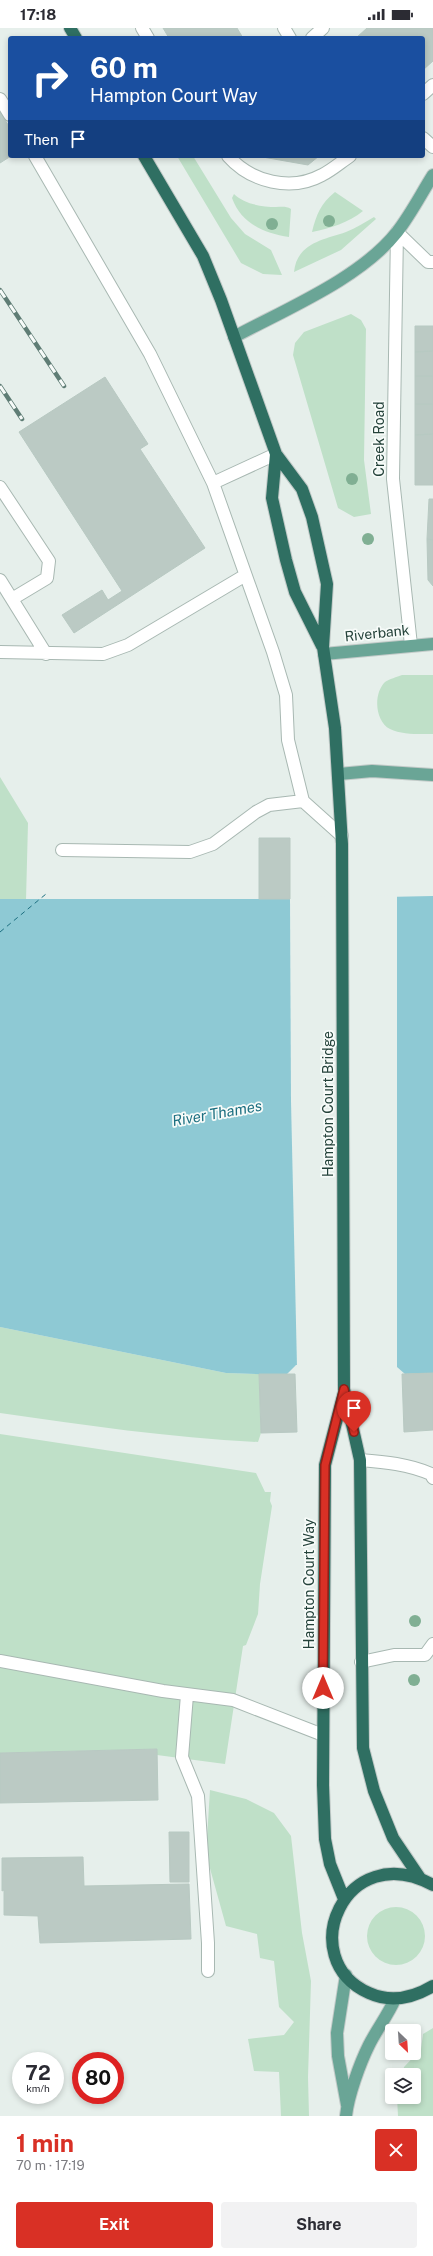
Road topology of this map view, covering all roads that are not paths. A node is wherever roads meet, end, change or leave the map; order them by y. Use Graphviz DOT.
graph roads {
  1 [pos="323,28"];
  2 [pos="314,36"];
  3 [pos="433,85"];
  4 [pos="425,92"];
  5 [pos="0,99"];
  6 [pos="8,112"];
  7 [pos="425,140"];
  8 [pos="433,147"];
  9 [pos="36,158"];
  10 [pos="145,158"];
  11 [pos="230,158"];
  12 [pos="347,158"];
  13 [pos="433,175"];
  14 [pos="397,232"];
  15 [pos="433,262"];
  16 [pos="234,336"];
  17 [pos="276,454"];
  18 [pos="213,484"];
  19 [pos="0,487"];
  20 [pos="244,576"];
  21 [pos="0,580"];
  22 [pos="12,599"];
  23 [pos="433,644"];
  24 [pos="411,645"];
  25 [pos="323,650"];
  26 [pos="0,652"];
  27 [pos="46,654"];
  28 [pos="339,774"];
  29 [pos="433,775"];
  30 [pos="303,802"];
  31 [pos="342,840"];
  32 [pos="62,850"];
  33 [pos="344,1372"];
  34 [pos="344,1389"];
  35 [pos="360,1460"];
  36 [pos="433,1478"];
  37 [pos="433,1644"];
  38 [pos="0,1661"];
  39 [pos="361,1662"];
  40 [pos="187,1695"];
  41 [pos="323,1735"];
  42 [pos="420,1878"];
  43 [pos="433,1886"];
  44 [pos="344,1899"];
  45 [pos="208,1971"];
  46 [pos="346,1975"];
  47 [pos="433,1986"];
  48 [pos="395,1999"];
  49 [pos="347,2110"];
  1 -- 2 [label="street"];
  3 -- 4 [label="street"];
  5 -- 6 [label="street"];
  7 -- 8 [label="street"];
  9 -- 18 [label="street"];
  10 -- 16 [label="highway"];
  11 -- 12 [label="street"];
  13 -- 14 [label="main road"];
  14 -- 15 [label="street"];
  14 -- 16 [label="main road"];
  14 -- 24 [label="street, Creek Road"];
  16 -- 17 [label="highway"];
  17 -- 18 [label="street"];
  17 -- 25 [label="highway"];
  17 -- 25 [label="highway"];
  18 -- 20 [label="street"];
  19 -- 22 [label="street"];
  20 -- 27 [label="street"];
  20 -- 30 [label="street"];
  21 -- 22 [label="street"];
  22 -- 27 [label="street"];
  23 -- 24 [label="main road, Riverbank"];
  24 -- 25 [label="main road, Riverbank"];
  25 -- 28 [label="highway, Hampton Court Bridge"];
  26 -- 27 [label="street"];
  28 -- 29 [label="main road"];
  28 -- 31 [label="highway, Hampton Court Bridge"];
  30 -- 31 [label="street"];
  30 -- 32 [label="street"];
  31 -- 33 [label="highway, Hampton Court Bridge"];
  33 -- 34 [label="highway, Hampton Court Way"];
  34 -- 35 [label="highway, Hampton Court Way"];
  34 -- 41 [label="highway, Hampton Court Way"];
  35 -- 36 [label="street"];
  35 -- 39 [label="highway, Hampton Court Way"];
  37 -- 39 [label="street"];
  38 -- 40 [label="street"];
  39 -- 42 [label="highway, Hampton Court Way"];
  40 -- 41 [label="street"];
  40 -- 45 [label="street"];
  41 -- 44 [label="highway, Hampton Court Way"];
  42 -- 43 [label="highway"];
  42 -- 44 [label="highway"];
  44 -- 46 [label="highway"];
  46 -- 48 [label="highway"];
  46 -- 49 [label="main road"];
  47 -- 48 [label="highway"];
  48 -- 49 [label="main road"];
}
